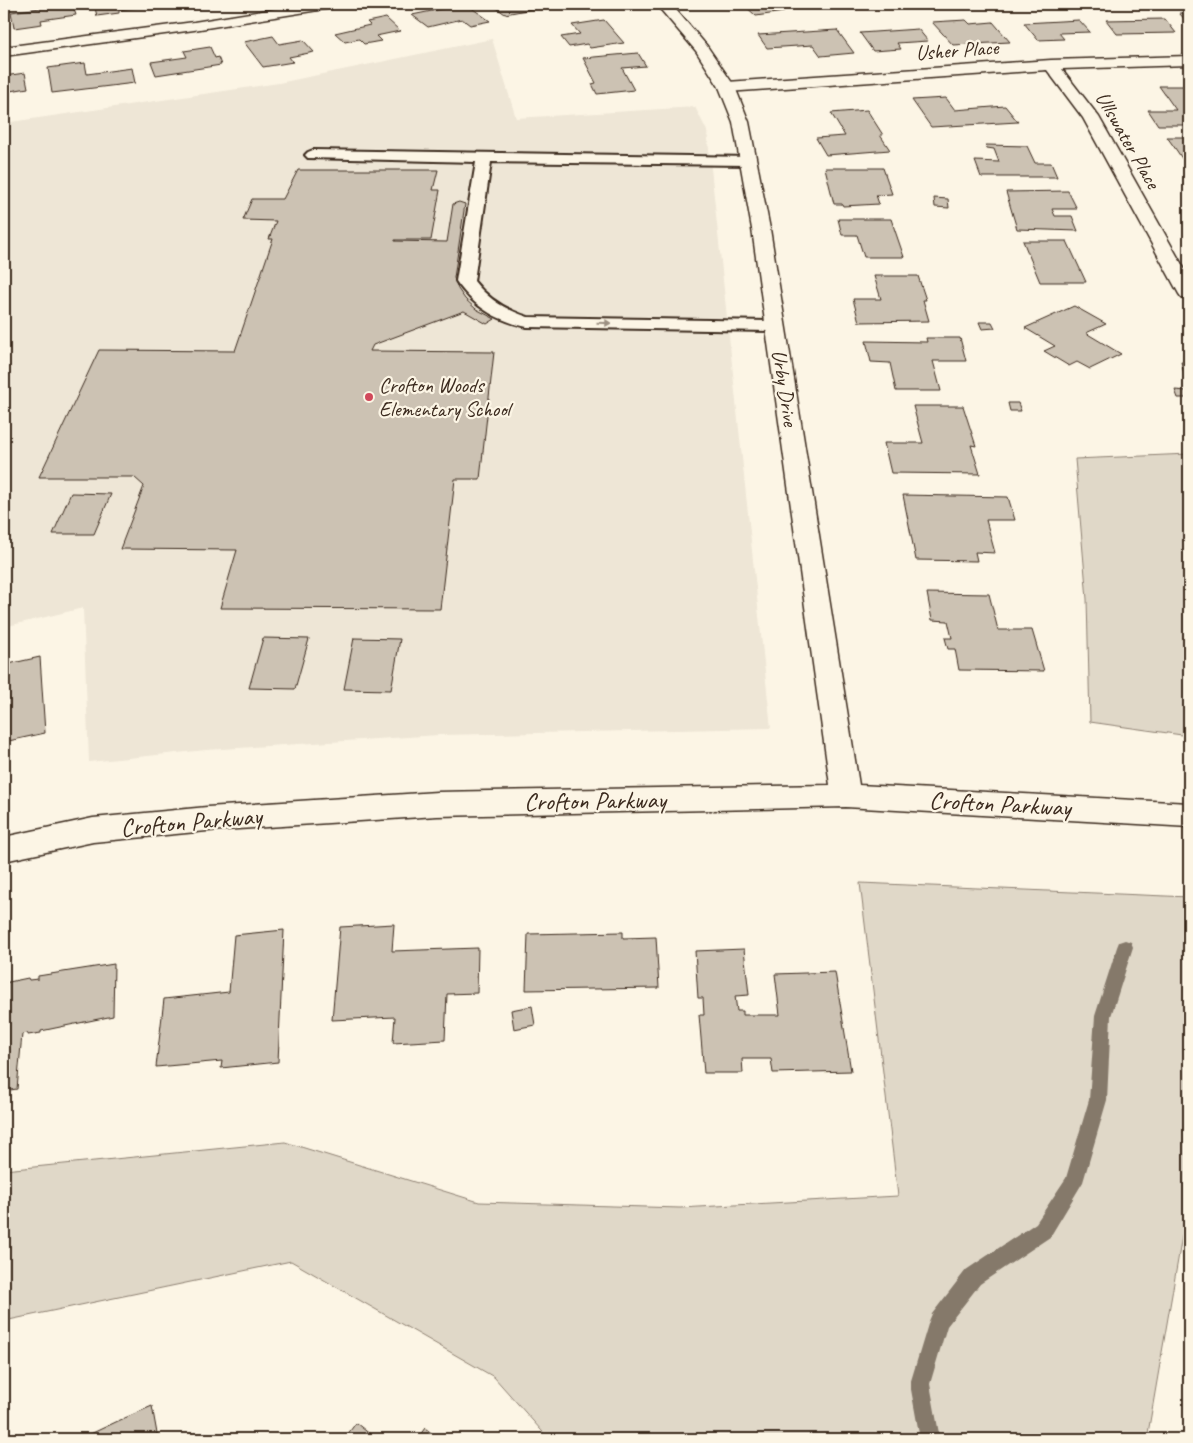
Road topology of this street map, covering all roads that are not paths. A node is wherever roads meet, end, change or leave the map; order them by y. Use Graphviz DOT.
graph roads {
  1 [pos="331,4"];
  2 [pos="663,4"];
  3 [pos="312,5"];
  4 [pos="4,52"];
  5 [pos="1189,60"];
  6 [pos="1051,66"];
  7 [pos="727,87"];
  8 [pos="312,155"];
  9 [pos="484,157"];
  10 [pos="747,160"];
  11 [pos="1189,294"];
  12 [pos="775,326"];
  13 [pos="846,796"];
  14 [pos="1189,815"];
  15 [pos="4,849"];
  1 -- 3 [label="street"];
  2 -- 7 [label="street, Urby Drive"];
  3 -- 4 [label="street"];
  5 -- 6 [label="street, Usher Place"];
  6 -- 7 [label="street, Usher Place"];
  6 -- 11 [label="street, Ullswater Place"];
  7 -- 10 [label="street, Urby Drive"];
  8 -- 9 [label="lane"];
  9 -- 10 [label="lane"];
  9 -- 12 [label="lane, one-way"];
  10 -- 12 [label="street, Urby Drive"];
  12 -- 13 [label="street, Urby Drive"];
  13 -- 14 [label="street, Crofton Parkway"];
  13 -- 15 [label="street, Crofton Parkway"];
}
